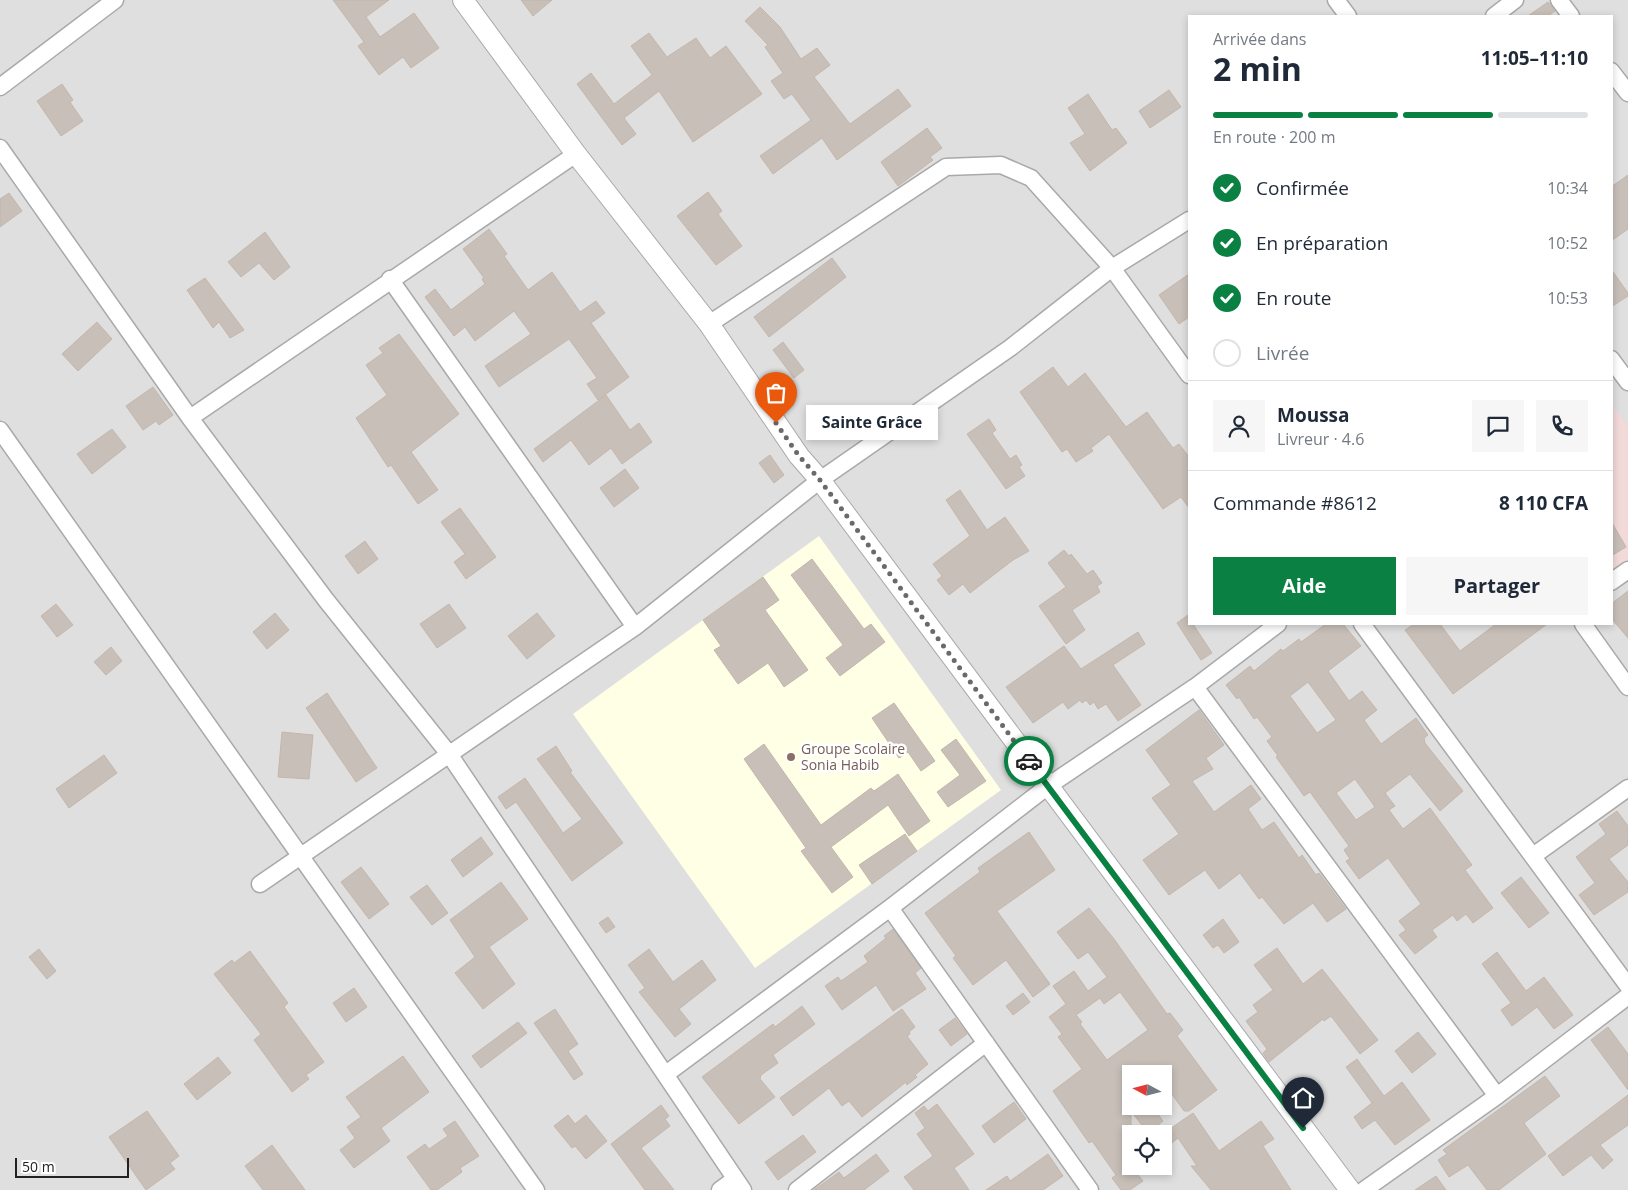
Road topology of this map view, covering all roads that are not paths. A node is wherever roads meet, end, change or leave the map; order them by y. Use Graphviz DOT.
graph roads {
  1 [pos="116,0"];
  2 [pos="463,0"];
  3 [pos="1336,0"];
  4 [pos="1515,0"];
  5 [pos="1558,0"];
  6 [pos="1347,15"];
  7 [pos="1495,15"];
  8 [pos="1570,15"];
  9 [pos="1613,74"];
  10 [pos="0,87"];
  11 [pos="1628,94"];
  12 [pos="0,148"];
  13 [pos="576,154"];
  14 [pos="1188,221"];
  15 [pos="1112,268"];
  16 [pos="390,279"];
  17 [pos="709,324"];
  18 [pos="1614,367"];
  19 [pos="1188,374"];
  20 [pos="1628,382"];
  21 [pos="190,418"];
  22 [pos="0,430"];
  23 [pos="820,480"];
  24 [pos="1628,570"];
  25 [pos="1613,581"];
  26 [pos="1277,625"];
  27 [pos="1363,625"];
  28 [pos="1584,625"];
  29 [pos="635,626"];
  30 [pos="1195,687"];
  31 [pos="1628,687"];
  32 [pos="449,754"];
  33 [pos="1048,786"];
  34 [pos="1628,788"];
  35 [pos="302,856"];
  36 [pos="1533,856"];
  37 [pos="260,884"];
  38 [pos="890,908"];
  39 [pos="1628,986"];
  40 [pos="1628,996"];
  41 [pos="986,1043"];
  42 [pos="666,1074"];
  43 [pos="1497,1096"];
  44 [pos="739,1185"];
  45 [pos="1085,1188"];
  46 [pos="536,1190"];
  47 [pos="720,1190"];
  48 [pos="797,1190"];
  49 [pos="1350,1190"];
  50 [pos="1364,1190"];
  1 -- 10 [label="street"];
  2 -- 13 [label="street"];
  3 -- 6 [label="street"];
  4 -- 7 [label="street"];
  5 -- 8 [label="street"];
  9 -- 11 [label="street"];
  12 -- 21 [label="street"];
  13 -- 16 [label="street"];
  13 -- 17 [label="street"];
  14 -- 15 [label="street"];
  15 -- 17 [label="street"];
  15 -- 19 [label="street"];
  15 -- 23 [label="street"];
  16 -- 21 [label="street"];
  16 -- 29 [label="street"];
  17 -- 23 [label="street"];
  18 -- 20 [label="street"];
  21 -- 32 [label="street"];
  22 -- 35 [label="street"];
  23 -- 29 [label="street"];
  23 -- 33 [label="street"];
  24 -- 25 [label="street"];
  26 -- 30 [label="street"];
  27 -- 36 [label="street"];
  28 -- 31 [label="street"];
  29 -- 32 [label="street"];
  30 -- 33 [label="street"];
  30 -- 43 [label="street"];
  32 -- 35 [label="street"];
  32 -- 42 [label="street"];
  33 -- 38 [label="street"];
  33 -- 49 [label="street"];
  34 -- 36 [label="street"];
  35 -- 37 [label="street"];
  35 -- 46 [label="street"];
  36 -- 39 [label="street"];
  38 -- 41 [label="street"];
  38 -- 42 [label="street"];
  40 -- 43 [label="street"];
  41 -- 45 [label="street"];
  41 -- 48 [label="street"];
  42 -- 44 [label="street"];
  43 -- 50 [label="street"];
  44 -- 47 [label="street"];
}
